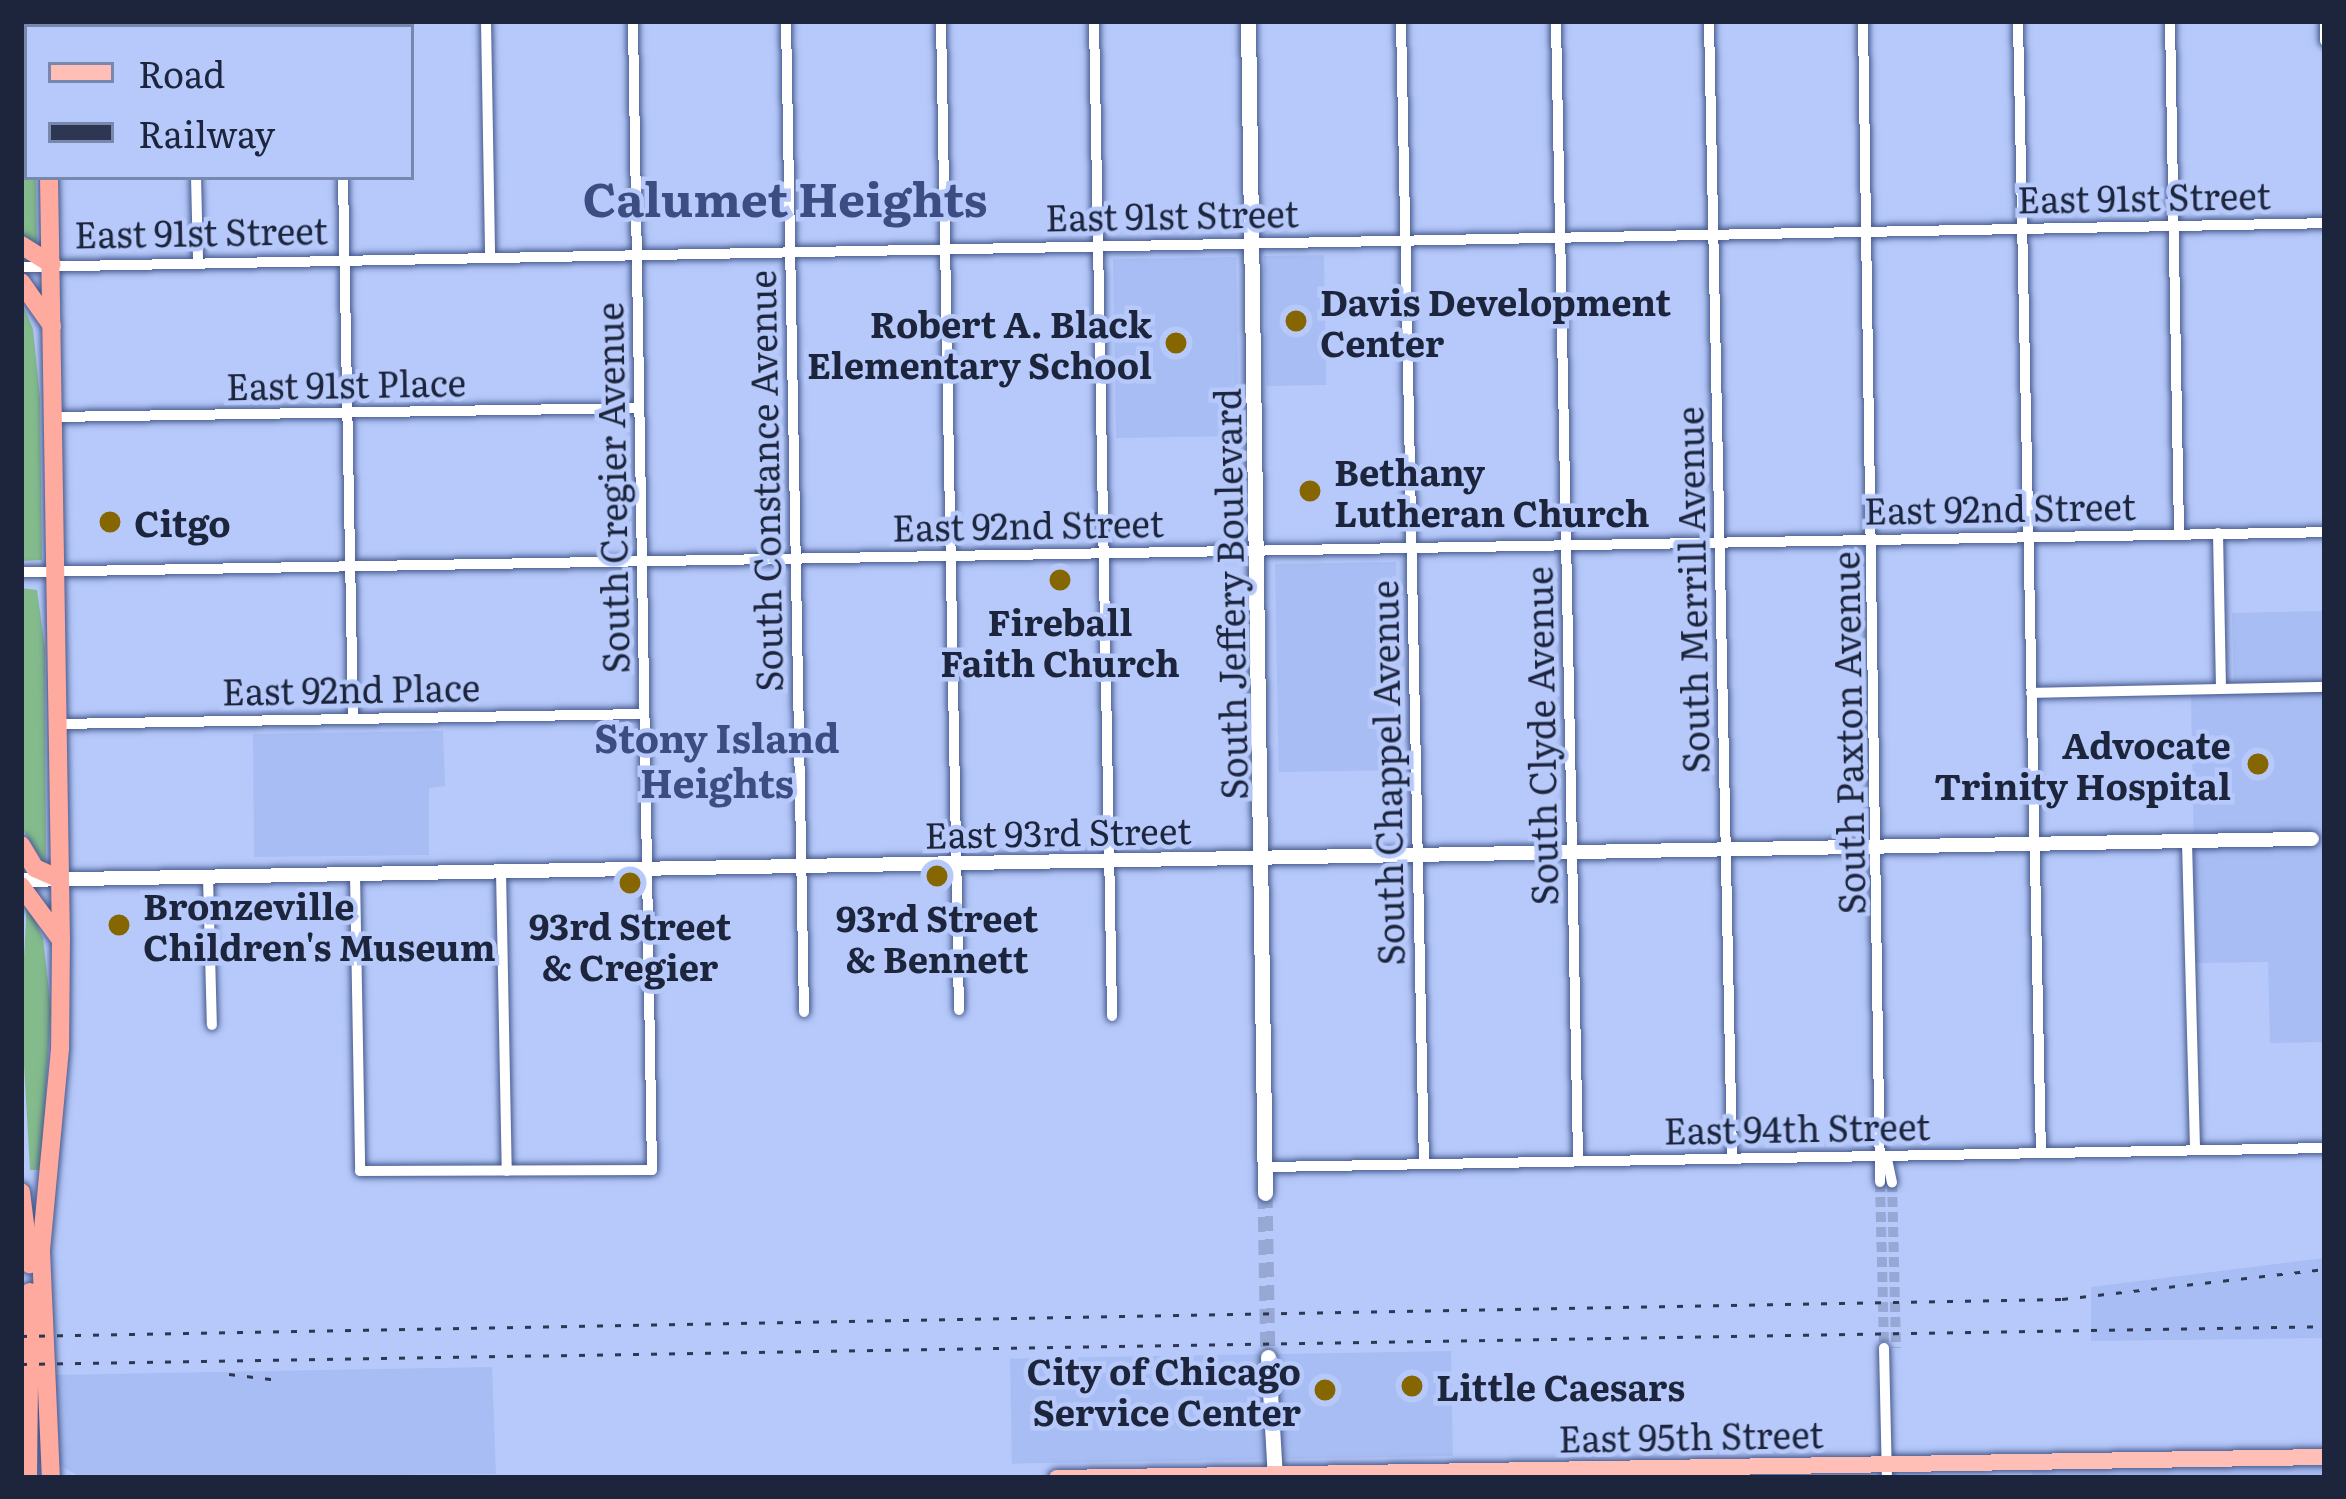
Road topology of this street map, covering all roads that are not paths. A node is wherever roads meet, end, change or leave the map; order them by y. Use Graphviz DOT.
graph roads {
  1 [pos="486,21"];
  2 [pos="633,21"];
  3 [pos="786,21"];
  4 [pos="941,21"];
  5 [pos="1094,21"];
  6 [pos="1248,21"];
  7 [pos="1402,21"];
  8 [pos="1556,21"];
  9 [pos="1709,21"];
  10 [pos="1863,21"];
  11 [pos="2018,21"];
  12 [pos="2170,21"];
  13 [pos="2325,21"];
  14 [pos="2325,41"];
  15 [pos="49,180"];
  16 [pos="196,180"];
  17 [pos="343,180"];
  18 [pos="2325,223"];
  19 [pos="2174,225"];
  20 [pos="2022,228"];
  21 [pos="1868,231"];
  22 [pos="1713,234"];
  23 [pos="1560,237"];
  24 [pos="1406,239"];
  25 [pos="1252,242"];
  26 [pos="21,245"];
  27 [pos="1098,245"];
  28 [pos="945,248"];
  29 [pos="790,250"];
  30 [pos="637,253"];
  31 [pos="490,256"];
  32 [pos="345,259"];
  33 [pos="198,261"];
  34 [pos="51,264"];
  35 [pos="21,267"];
  36 [pos="21,281"];
  37 [pos="52,326"];
  38 [pos="639,408"];
  39 [pos="347,413"];
  40 [pos="53,417"];
  41 [pos="2325,532"];
  42 [pos="2218,533"];
  43 [pos="2179,534"];
  44 [pos="2028,537"];
  45 [pos="1873,539"];
  46 [pos="1720,542"];
  47 [pos="1566,545"];
  48 [pos="1412,548"];
  49 [pos="1258,550"];
  50 [pos="1105,553"];
  51 [pos="951,556"];
  52 [pos="796,558"];
  53 [pos="642,561"];
  54 [pos="350,566"];
  55 [pos="56,571"];
  56 [pos="21,572"];
  57 [pos="2325,687"];
  58 [pos="2221,689"];
  59 [pos="2031,693"];
  60 [pos="644,714"];
  61 [pos="352,718"];
  62 [pos="58,724"];
  63 [pos="2318,839"];
  64 [pos="2187,842"];
  65 [pos="2034,844"];
  66 [pos="21,845"];
  67 [pos="1880,847"];
  68 [pos="1726,850"];
  69 [pos="1572,852"];
  70 [pos="1418,855"];
  71 [pos="1264,858"];
  72 [pos="1110,860"];
  73 [pos="956,863"];
  74 [pos="801,866"];
  75 [pos="647,869"];
  76 [pos="501,872"];
  77 [pos="355,874"];
  78 [pos="208,877"];
  79 [pos="60,879"];
  80 [pos="21,883"];
  81 [pos="61,940"];
  82 [pos="959,1010"];
  83 [pos="804,1012"];
  84 [pos="1112,1016"];
  85 [pos="212,1025"];
  86 [pos="2325,1148"];
  87 [pos="2195,1150"];
  88 [pos="2041,1153"];
  89 [pos="1886,1156"];
  90 [pos="1732,1158"];
  91 [pos="1578,1161"];
  92 [pos="1424,1164"];
  93 [pos="1269,1166"];
  94 [pos="507,1171"];
  95 [pos="1886,1182"];
  96 [pos="47,1186"];
  97 [pos="21,1189"];
  98 [pos="1270,1193"];
  99 [pos="1890,1348"];
  100 [pos="1273,1357"];
  101 [pos="2325,1457"];
  102 [pos="1888,1471"];
  103 [pos="1959,1471"];
  104 [pos="1737,1473"];
  105 [pos="1275,1476"];
  106 [pos="28,1478"];
  107 [pos="51,1478"];
  108 [pos="1058,1478"];
  109 [pos="1121,1478"];
  1 -- 31 [label="street"];
  2 -- 30 [label="street, South Cregier Avenue"];
  3 -- 29 [label="street, South Constance Avenue"];
  4 -- 28 [label="street"];
  5 -- 27 [label="street"];
  6 -- 25 [label="main road, South Jeffery Boulevard"];
  7 -- 24 [label="street, South Chappel Avenue"];
  8 -- 23 [label="street, South Clyde Avenue"];
  9 -- 22 [label="street, South Merrill Avenue"];
  10 -- 21 [label="street, South Paxton Avenue"];
  11 -- 20 [label="street"];
  12 -- 19 [label="street"];
  13 -- 14 [label="street"];
  15 -- 34 [label="highway"];
  16 -- 33 [label="street"];
  17 -- 32 [label="street"];
  18 -- 19 [label="street, East 91st Street"];
  19 -- 20 [label="street, East 91st Street"];
  19 -- 43 [label="street"];
  20 -- 21 [label="street, East 91st Street"];
  20 -- 44 [label="street"];
  21 -- 22 [label="street, East 91st Street"];
  21 -- 45 [label="street, South Paxton Avenue"];
  22 -- 23 [label="street, East 91st Street"];
  22 -- 46 [label="street, South Merrill Avenue"];
  23 -- 24 [label="street, East 91st Street"];
  23 -- 47 [label="street, South Clyde Avenue"];
  24 -- 25 [label="street, East 91st Street"];
  24 -- 48 [label="street, South Chappel Avenue"];
  25 -- 27 [label="street, East 91st Street"];
  25 -- 49 [label="main road, South Jeffery Boulevard"];
  26 -- 34 [label="highway"];
  27 -- 28 [label="street, East 91st Street"];
  27 -- 50 [label="street"];
  28 -- 29 [label="street, East 91st Street"];
  28 -- 51 [label="street"];
  29 -- 30 [label="street, East 91st Street"];
  29 -- 52 [label="street, South Constance Avenue"];
  30 -- 31 [label="street, East 91st Street"];
  30 -- 38 [label="street, South Cregier Avenue"];
  31 -- 32 [label="street, East 91st Street"];
  32 -- 33 [label="street, East 91st Street"];
  32 -- 39 [label="street"];
  33 -- 34 [label="street, East 91st Street"];
  34 -- 35 [label="street, East 91st Street"];
  34 -- 37 [label="highway"];
  36 -- 37 [label="highway"];
  37 -- 40 [label="highway"];
  38 -- 39 [label="street, East 91st Place"];
  38 -- 53 [label="street, South Cregier Avenue"];
  39 -- 40 [label="street, East 91st Place"];
  39 -- 54 [label="street"];
  40 -- 55 [label="highway"];
  41 -- 42 [label="street, East 92nd Street"];
  42 -- 43 [label="street, East 92nd Street"];
  42 -- 58 [label="street"];
  43 -- 44 [label="street, East 92nd Street"];
  44 -- 45 [label="street, East 92nd Street"];
  44 -- 59 [label="street"];
  45 -- 46 [label="street, East 92nd Street"];
  45 -- 67 [label="street, South Paxton Avenue"];
  46 -- 47 [label="street, East 92nd Street"];
  46 -- 68 [label="street, South Merrill Avenue"];
  47 -- 48 [label="street, East 92nd Street"];
  47 -- 69 [label="street, South Clyde Avenue"];
  48 -- 49 [label="street, East 92nd Street"];
  48 -- 70 [label="street, South Chappel Avenue"];
  49 -- 50 [label="street, East 92nd Street"];
  49 -- 71 [label="main road, South Jeffery Boulevard"];
  50 -- 51 [label="street, East 92nd Street"];
  50 -- 72 [label="street"];
  51 -- 52 [label="street, East 92nd Street"];
  51 -- 73 [label="street"];
  52 -- 53 [label="street, East 92nd Street"];
  52 -- 74 [label="street, South Constance Avenue"];
  53 -- 54 [label="street, East 92nd Street"];
  53 -- 60 [label="street, South Cregier Avenue"];
  54 -- 55 [label="street, East 92nd Street"];
  54 -- 61 [label="street"];
  55 -- 56 [label="street, East 92nd Street"];
  55 -- 62 [label="highway"];
  57 -- 58 [label="street"];
  58 -- 59 [label="street"];
  59 -- 65 [label="street"];
  60 -- 61 [label="street, East 92nd Place"];
  60 -- 75 [label="street, South Cregier Avenue"];
  61 -- 62 [label="street, East 92nd Place"];
  62 -- 79 [label="highway"];
  63 -- 64 [label="street, East 93rd Street"];
  64 -- 65 [label="street, East 93rd Street"];
  64 -- 87 [label="street"];
  65 -- 67 [label="street, East 93rd Street"];
  65 -- 88 [label="street"];
  66 -- 79 [label="highway"];
  67 -- 68 [label="street, East 93rd Street"];
  67 -- 89 [label="street, South Paxton Avenue"];
  68 -- 69 [label="street, East 93rd Street"];
  68 -- 90 [label="street, South Merrill Avenue"];
  69 -- 70 [label="street, East 93rd Street"];
  69 -- 91 [label="street, South Clyde Avenue"];
  70 -- 71 [label="street, East 93rd Street"];
  70 -- 92 [label="street, South Chappel Avenue"];
  71 -- 72 [label="street, East 93rd Street"];
  71 -- 93 [label="main road, South Jeffery Boulevard"];
  72 -- 73 [label="street, East 93rd Street"];
  72 -- 84 [label="street"];
  73 -- 74 [label="street, East 93rd Street"];
  73 -- 82 [label="street"];
  74 -- 75 [label="street, East 93rd Street"];
  74 -- 83 [label="street, South Constance Avenue"];
  75 -- 76 [label="street, East 93rd Street"];
  75 -- 94 [label="street, South Cregier Avenue"];
  76 -- 77 [label="street, East 93rd Street"];
  76 -- 94 [label="street"];
  77 -- 78 [label="street, East 93rd Street"];
  77 -- 94 [label="street"];
  78 -- 79 [label="street, East 93rd Street"];
  78 -- 85 [label="street"];
  79 -- 80 [label="street, East 93rd Street"];
  79 -- 81 [label="highway"];
  80 -- 81 [label="highway"];
  81 -- 96 [label="highway"];
  86 -- 87 [label="street, East 94th Street"];
  87 -- 88 [label="street, East 94th Street"];
  88 -- 89 [label="street, East 94th Street"];
  89 -- 90 [label="street, East 94th Street"];
  89 -- 95 [label="street, South Paxton Avenue"];
  90 -- 91 [label="street, East 94th Street"];
  91 -- 92 [label="street, East 94th Street"];
  92 -- 93 [label="street, East 94th Street"];
  93 -- 98 [label="main road, South Jeffery Boulevard"];
  96 -- 97 [label="street"];
  96 -- 107 [label="highway"];
  97 -- 106 [label="highway"];
  99 -- 102 [label="street"];
  100 -- 105 [label="main road"];
  101 -- 103 [label="main road, East 95th Street"];
  102 -- 103 [label="main road, East 95th Street"];
  102 -- 104 [label="main road, East 95th Street"];
  104 -- 105 [label="main road, East 95th Street"];
  105 -- 109 [label="main road, East 95th Street"];
  108 -- 109 [label="main road, East 95th Street"];
}
